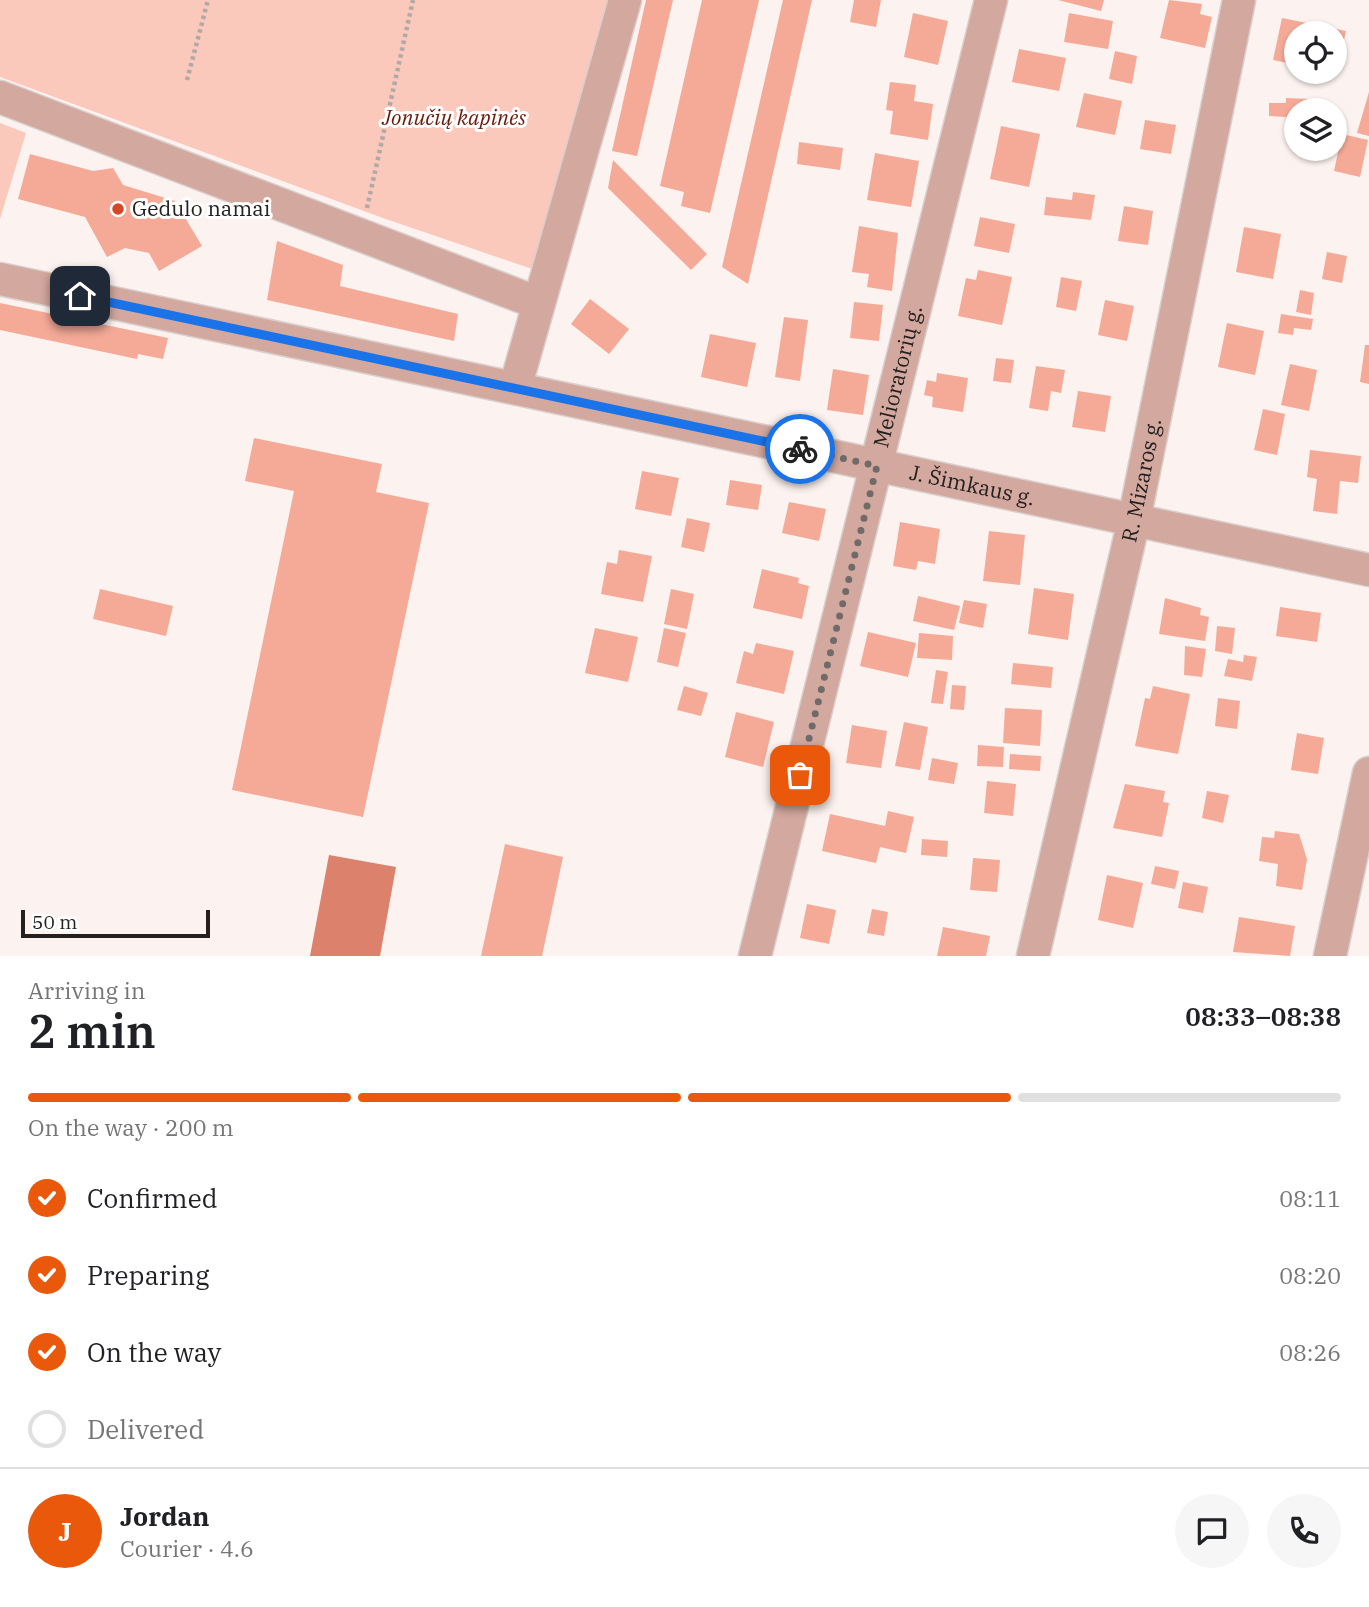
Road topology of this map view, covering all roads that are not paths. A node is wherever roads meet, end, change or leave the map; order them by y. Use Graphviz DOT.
graph roads {
  1 [pos="625,0"];
  2 [pos="991,0"];
  3 [pos="1238,0"];
  4 [pos="0,97"];
  5 [pos="0,279"];
  6 [pos="538,303"];
  7 [pos="515,388"];
  8 [pos="877,466"];
  9 [pos="1134,520"];
  10 [pos="1369,570"];
  11 [pos="1369,773"];
  12 [pos="755,956"];
  13 [pos="1033,956"];
  14 [pos="1330,956"];
  1 -- 6 [label="street"];
  2 -- 8 [label="street, Melioratorių g."];
  3 -- 9 [label="street, R. Mizaros g."];
  4 -- 6 [label="street"];
  5 -- 7 [label="street, J. Šimkaus g."];
  6 -- 7 [label="street"];
  7 -- 8 [label="street, J. Šimkaus g."];
  8 -- 9 [label="street, J. Šimkaus g."];
  8 -- 12 [label="street, Melioratorių g."];
  9 -- 10 [label="street, J. Šimkaus g."];
  9 -- 13 [label="street, R. Mizaros g."];
  11 -- 14 [label="street"];
}
